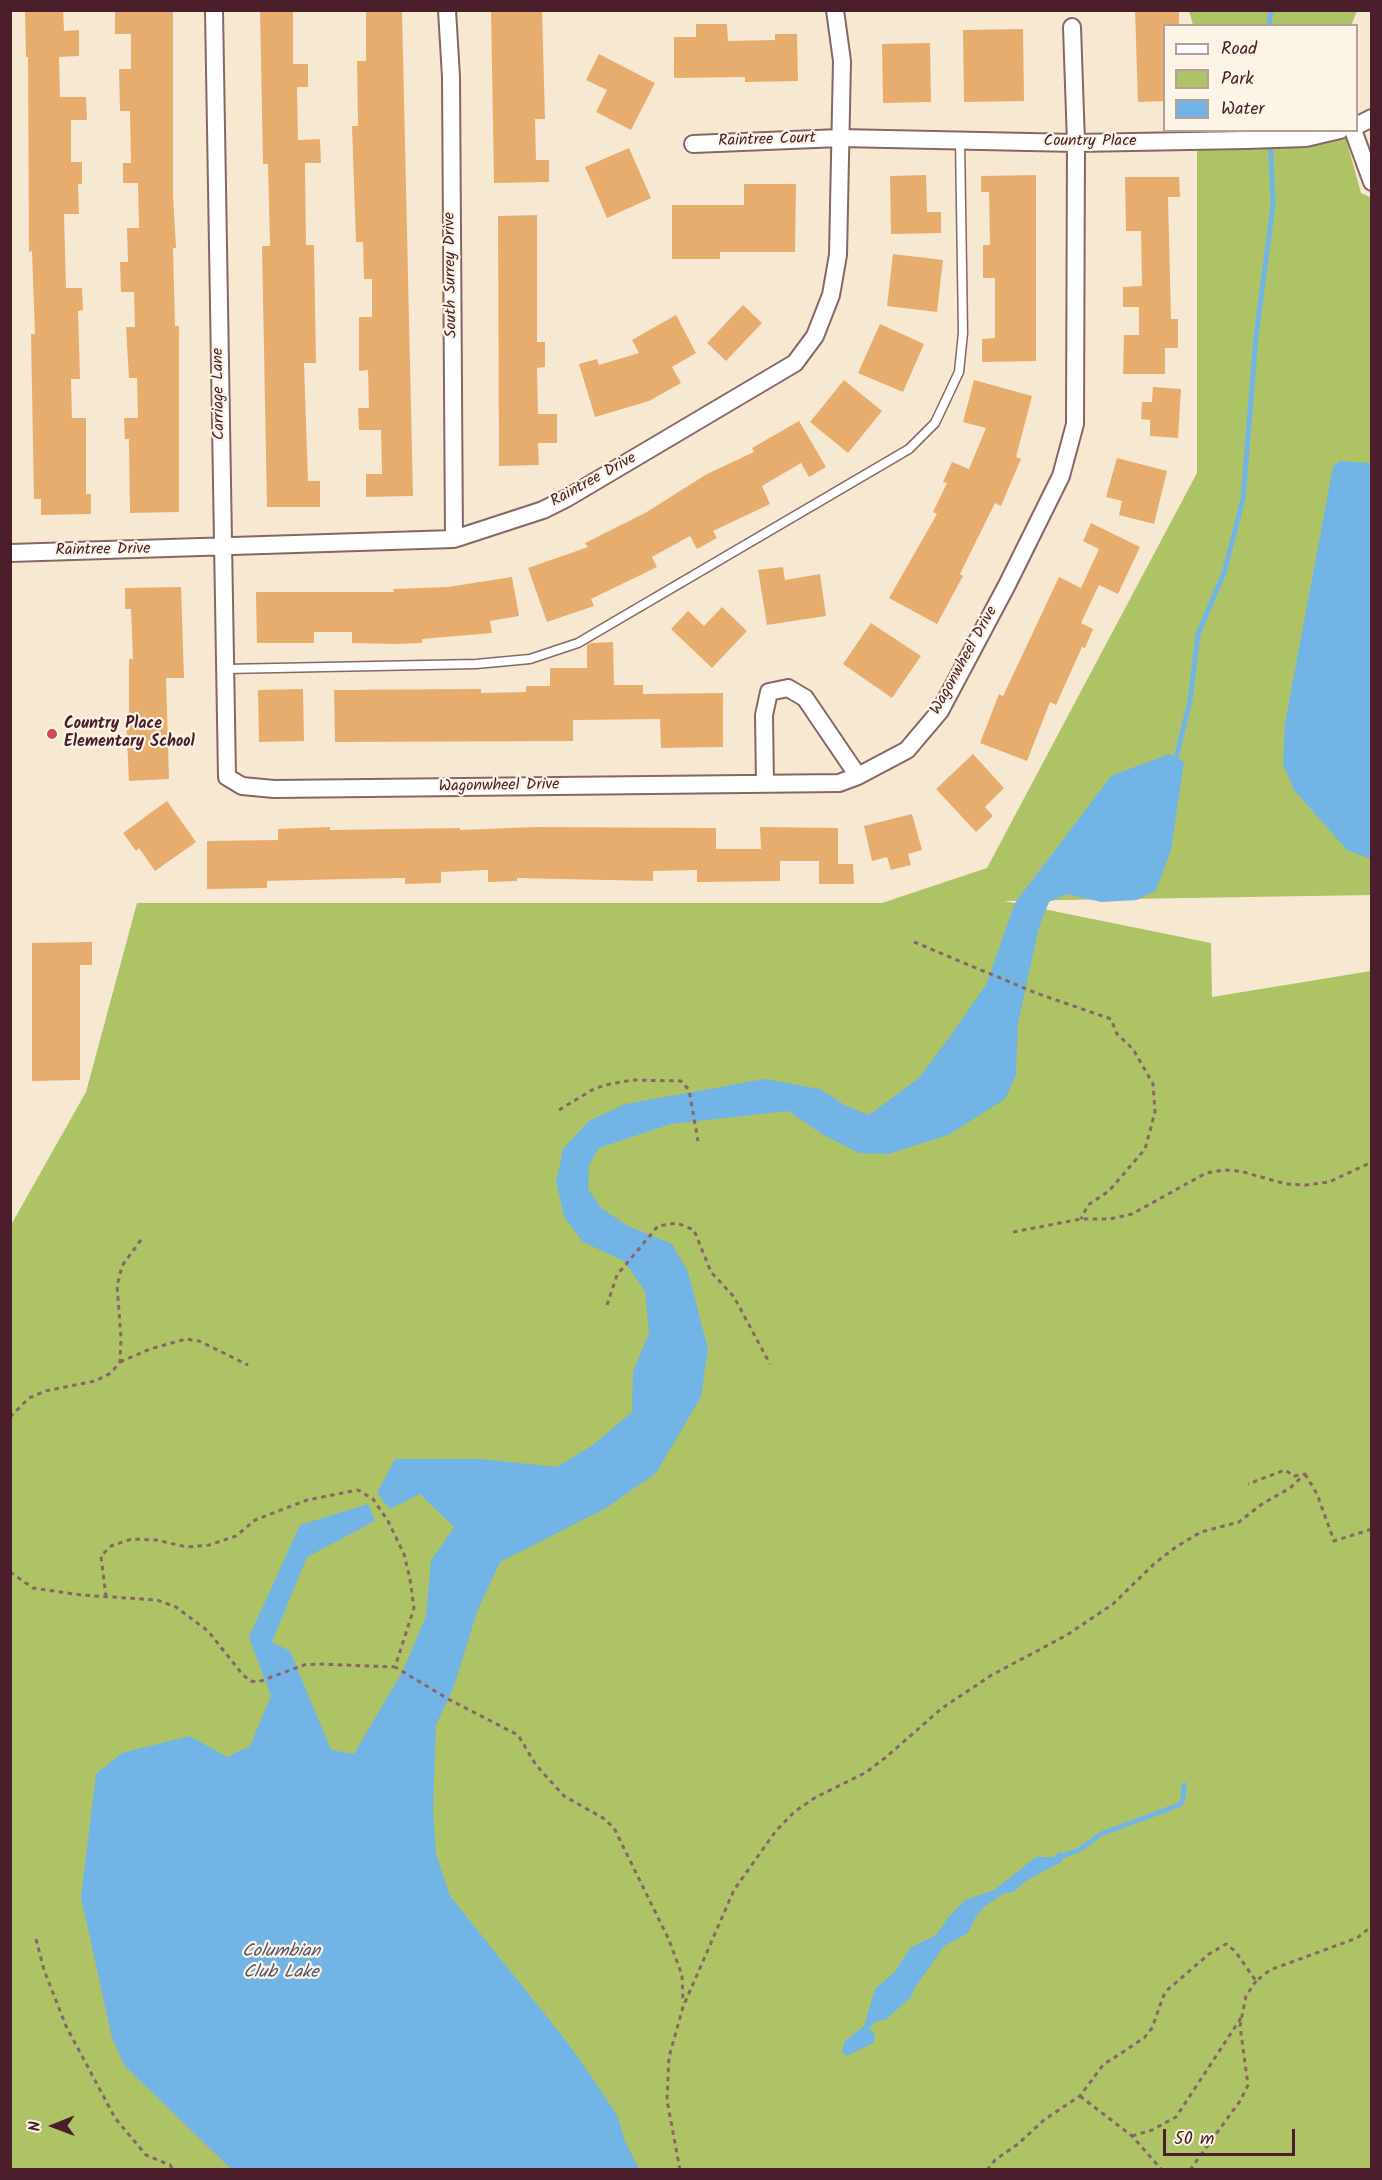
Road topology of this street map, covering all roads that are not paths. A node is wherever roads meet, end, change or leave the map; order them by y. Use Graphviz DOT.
graph roads {
  1 [pos="214,10"];
  2 [pos="447,10"];
  3 [pos="835,10"];
  4 [pos="1072,27"];
  5 [pos="1332,132"];
  6 [pos="1354,132"];
  7 [pos="840,138"];
  8 [pos="960,140"];
  9 [pos="1076,143"];
  10 [pos="693,144"];
  11 [pos="1371,182"];
  12 [pos="454,539"];
  13 [pos="223,548"];
  14 [pos="10,553"];
  15 [pos="225,669"];
  16 [pos="858,776"];
  17 [pos="227,777"];
  18 [pos="765,784"];
  1 -- 13 [label="street, Carriage Lane"];
  2 -- 12 [label="street, South Surrey Drive"];
  3 -- 7 [label="street, Raintree Drive"];
  4 -- 9 [label="street, Wagonwheel Drive"];
  5 -- 9 [label="street, Country Place"];
  6 -- 11 [label="street"];
  7 -- 8 [label="street, Country Place"];
  7 -- 10 [label="street, Raintree Court"];
  7 -- 12 [label="street, Raintree Drive"];
  8 -- 9 [label="street, Country Place"];
  8 -- 15 [label="lane"];
  9 -- 16 [label="street, Wagonwheel Drive"];
  12 -- 13 [label="street, Raintree Drive"];
  13 -- 14 [label="street, Raintree Drive"];
  13 -- 15 [label="street, Carriage Lane"];
  15 -- 17 [label="street, Carriage Lane"];
  16 -- 18 [label="street, Wagonwheel Drive"];
  16 -- 18 [label="street"];
  17 -- 18 [label="street, Wagonwheel Drive"];
}
